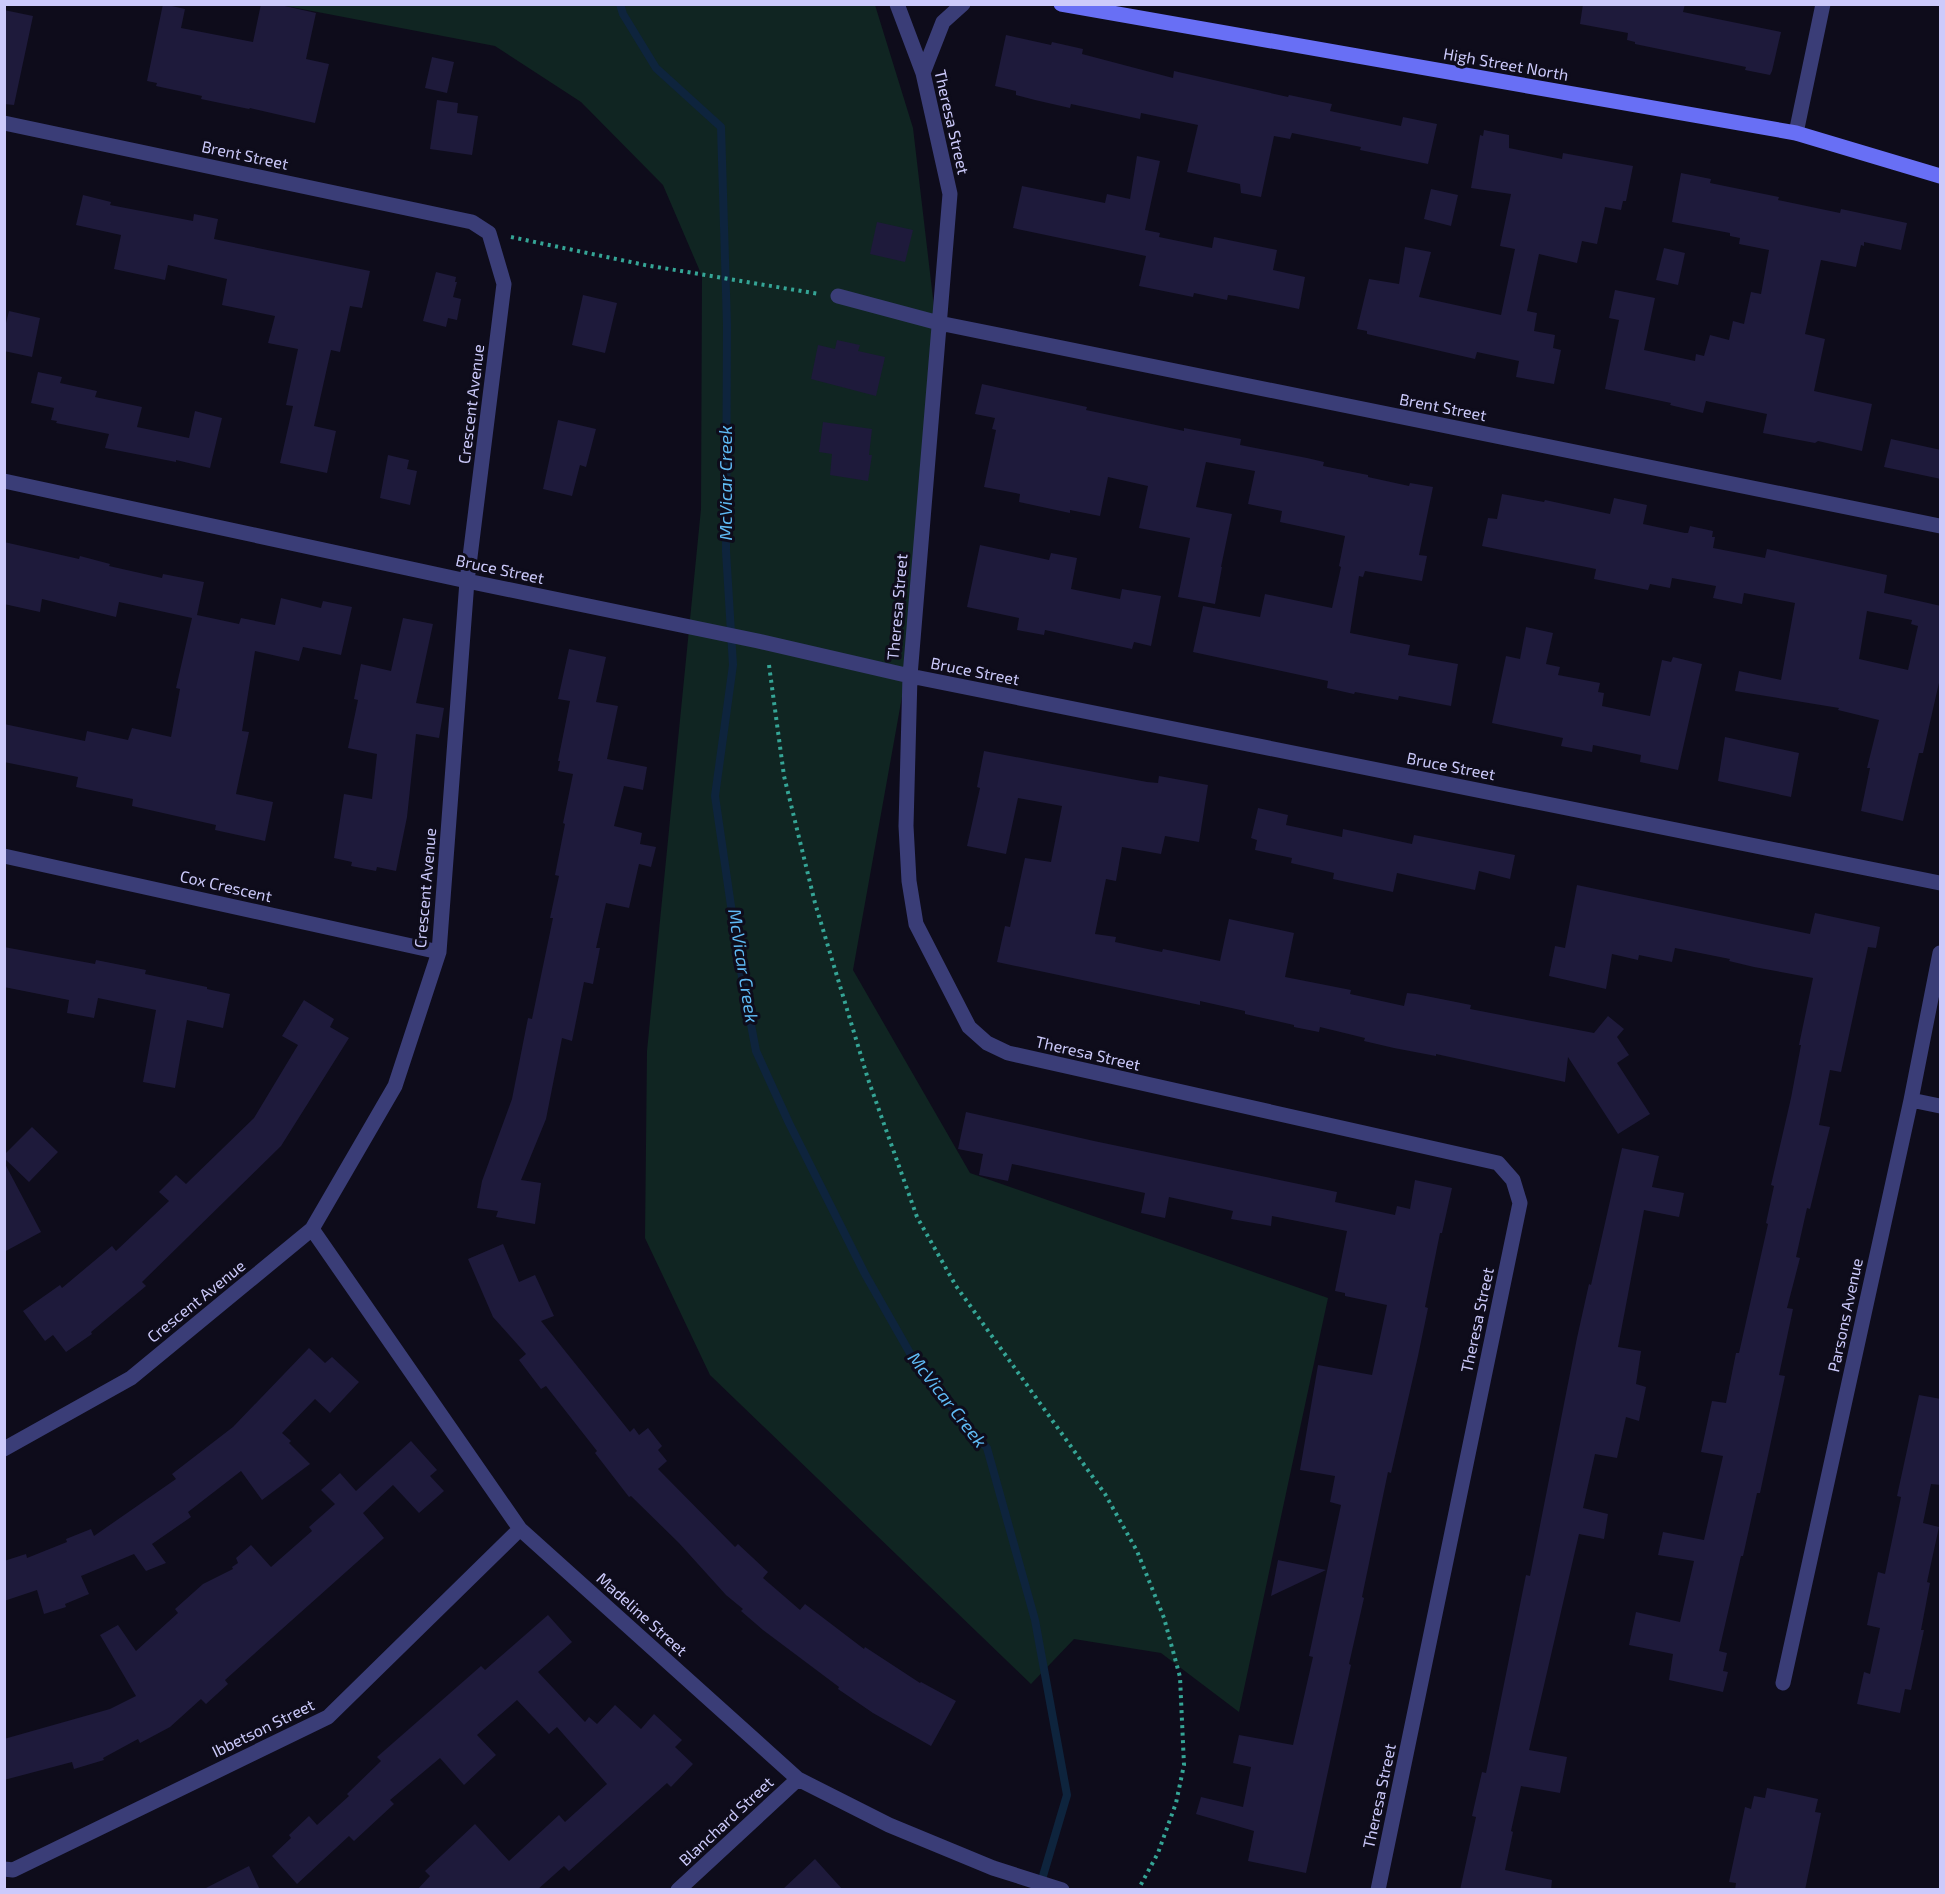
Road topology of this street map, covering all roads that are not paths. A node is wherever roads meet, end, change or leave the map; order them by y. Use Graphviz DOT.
graph roads {
  1 [pos="897,4"];
  2 [pos="963,4"];
  3 [pos="1061,4"];
  4 [pos="1823,4"];
  5 [pos="923,73"];
  6 [pos="4,123"];
  7 [pos="1796,133"];
  8 [pos="1941,176"];
  9 [pos="484,229"];
  10 [pos="838,296"];
  11 [pos="939,323"];
  12 [pos="4,481"];
  13 [pos="1941,526"];
  14 [pos="467,581"];
  15 [pos="910,676"];
  16 [pos="4,856"];
  17 [pos="1941,883"];
  18 [pos="439,952"];
  19 [pos="1941,953"];
  20 [pos="1911,1100"];
  21 [pos="1941,1106"];
  22 [pos="312,1228"];
  23 [pos="6,1446"];
  24 [pos="520,1529"];
  25 [pos="1783,1683"];
  26 [pos="798,1779"];
  27 [pos="4,1869"];
  28 [pos="678,1890"];
  29 [pos="1062,1890"];
  30 [pos="1378,1890"];
  1 -- 5 [label="street, Theresa Street"];
  2 -- 5 [label="street"];
  3 -- 7 [label="street, High Street North"];
  4 -- 7 [label="street"];
  5 -- 11 [label="street, Theresa Street"];
  6 -- 9 [label="street, Brent Street"];
  7 -- 8 [label="street, High Street North"];
  9 -- 14 [label="street, Crescent Avenue"];
  10 -- 11 [label="street, Brent Street"];
  11 -- 13 [label="street, Brent Street"];
  11 -- 15 [label="street, Theresa Street"];
  12 -- 14 [label="street, Bruce Street"];
  14 -- 15 [label="street, Bruce Street"];
  14 -- 18 [label="street, Crescent Avenue"];
  15 -- 17 [label="street, Bruce Street"];
  15 -- 30 [label="street, Theresa Street"];
  16 -- 18 [label="street, Cox Crescent"];
  18 -- 22 [label="street, Crescent Avenue"];
  19 -- 20 [label="street, Parsons Avenue"];
  20 -- 21 [label="street"];
  20 -- 25 [label="street, Parsons Avenue"];
  22 -- 23 [label="street, Crescent Avenue"];
  22 -- 24 [label="street, Madeline Street"];
  24 -- 26 [label="street, Madeline Street"];
  24 -- 27 [label="street, Ibbetson Street"];
  26 -- 28 [label="street, Blanchard Street"];
  26 -- 29 [label="street, Madeline Street"];
}
